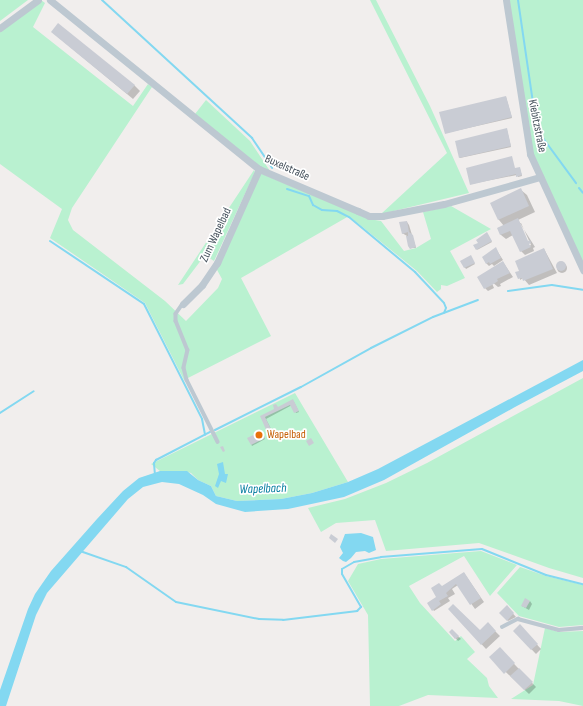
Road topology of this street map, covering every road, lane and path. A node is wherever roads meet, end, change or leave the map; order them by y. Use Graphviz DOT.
graph roads {
  1 [pos="38,0"];
  2 [pos="50,0"];
  3 [pos="506,0"];
  4 [pos="0,28"];
  5 [pos="259,169"];
  6 [pos="540,177"];
  7 [pos="583,270"];
  8 [pos="183,304"];
  9 [pos="218,442"];
  10 [pos="502,627"];
  11 [pos="583,628"];
  1 -- 4 [label="street"];
  2 -- 5 [label="street, Buxelstraße"];
  3 -- 6 [label="street, Kiebitzstraße"];
  5 -- 6 [label="street, Buxelstraße"];
  5 -- 8 [label="street, Zum Wapelbad"];
  6 -- 7 [label="street, Kiebitzstraße"];
  8 -- 9 [label="lane"];
  10 -- 11 [label="lane"];
}
